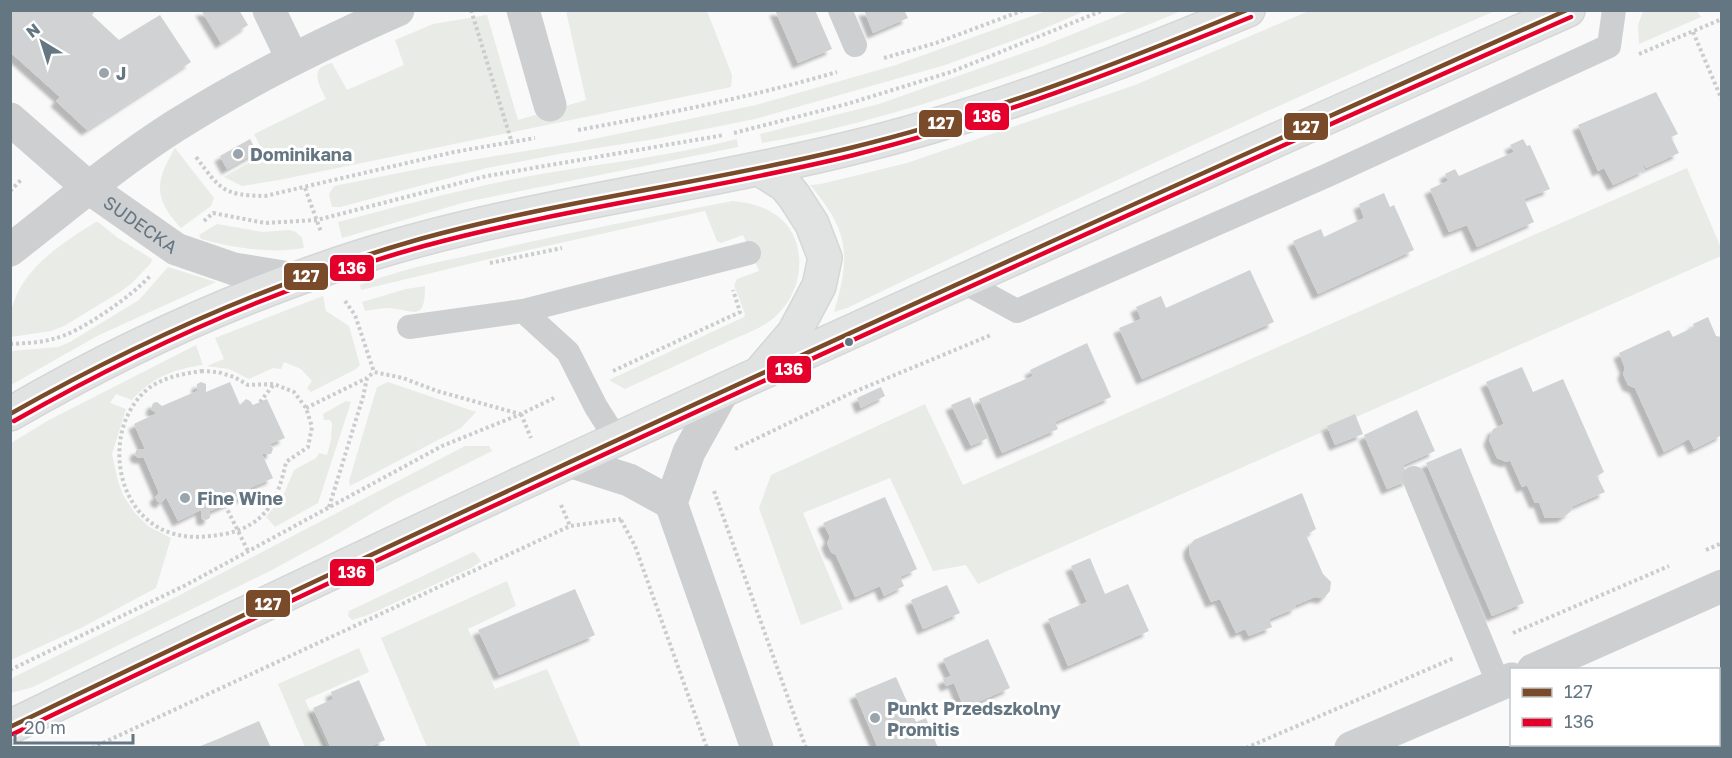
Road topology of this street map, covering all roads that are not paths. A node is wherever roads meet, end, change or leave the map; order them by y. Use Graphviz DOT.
graph roads {
  1 [pos="269,10"];
  2 [pos="398,10"];
  3 [pos="523,10"];
  4 [pos="840,10"];
  5 [pos="1248,10"];
  6 [pos="1568,10"];
  7 [pos="1614,10"];
  8 [pos="855,45"];
  9 [pos="292,58"];
  10 [pos="550,105"];
  11 [pos="12,123"];
  12 [pos="760,169"];
  13 [pos="89,188"];
  14 [pos="10,250"];
  15 [pos="749,253"];
  16 [pos="296,279"];
  17 [pos="962,281"];
  18 [pos="523,311"];
  19 [pos="409,327"];
  20 [pos="760,372"];
  21 [pos="723,391"];
  22 [pos="10,414"];
  23 [pos="616,440"];
  24 [pos="569,461"];
  25 [pos="1414,478"];
  26 [pos="671,503"];
  27 [pos="1722,586"];
  28 [pos="1535,668"];
  29 [pos="1505,682"];
  30 [pos="15,721"];
  31 [pos="757,747"];
  32 [pos="1351,747"];
  1 -- 9 [label="street"];
  2 -- 9 [label="street"];
  3 -- 10 [label="street"];
  4 -- 8 [label="lane"];
  5 -- 12 [label="main road"];
  6 -- 17 [label="main road"];
  7 -- 17 [label="lane"];
  9 -- 13 [label="street"];
  11 -- 13 [label="street, SUDECKA"];
  12 -- 16 [label="main road"];
  12 -- 20 [label="main road"];
  13 -- 14 [label="street"];
  13 -- 16 [label="street, SUDECKA"];
  15 -- 18 [label="lane"];
  16 -- 22 [label="main road"];
  17 -- 20 [label="main road"];
  18 -- 19 [label="lane"];
  18 -- 23 [label="lane"];
  20 -- 21 [label="main road"];
  21 -- 23 [label="main road"];
  21 -- 26 [label="street"];
  23 -- 24 [label="main road"];
  24 -- 26 [label="street"];
  24 -- 30 [label="main road"];
  25 -- 29 [label="lane"];
  26 -- 31 [label="street"];
  27 -- 28 [label="street"];
  29 -- 32 [label="street"];
}
